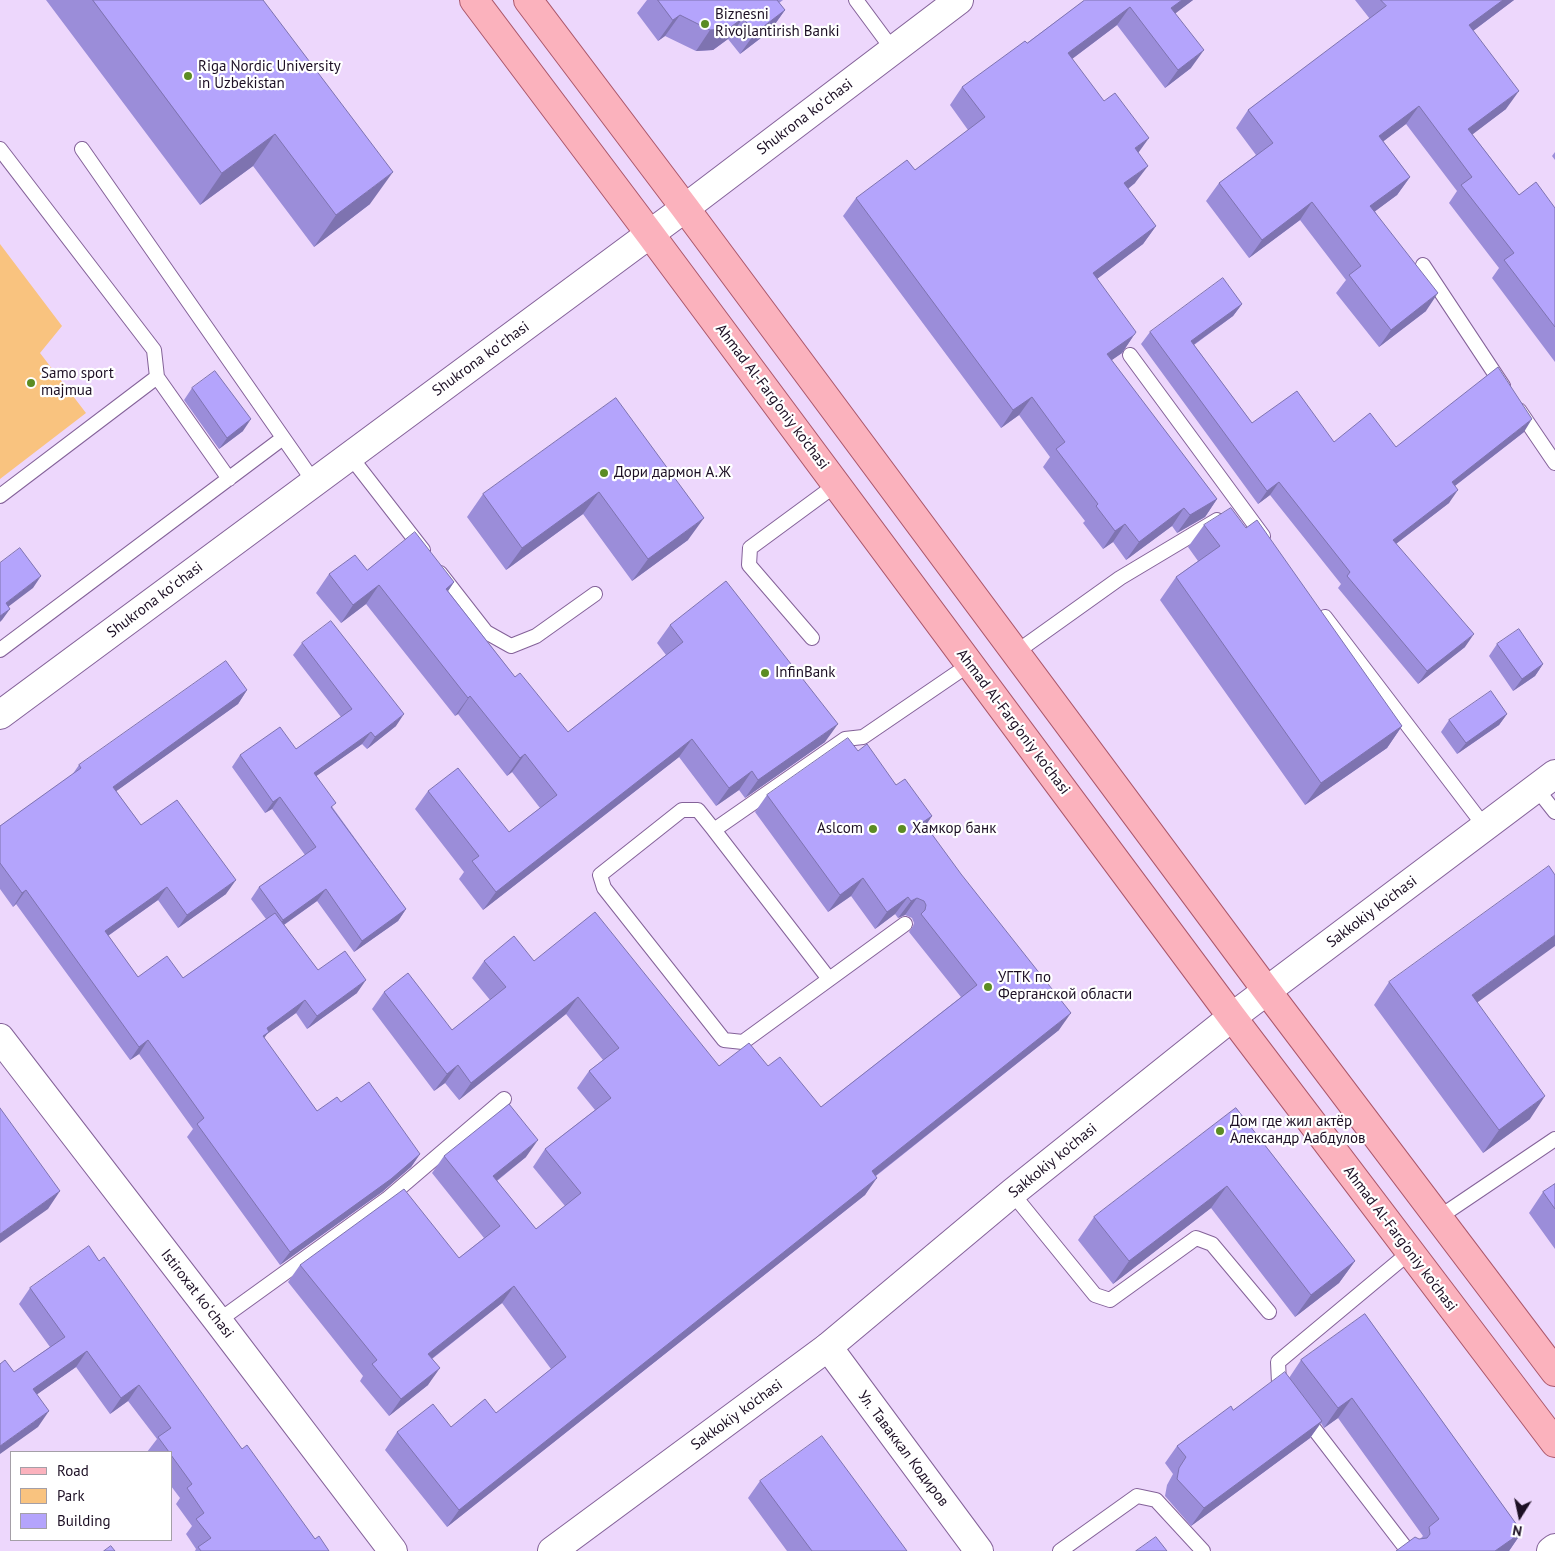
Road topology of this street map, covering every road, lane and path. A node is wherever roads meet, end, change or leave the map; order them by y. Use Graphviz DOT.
graph roads {
  1 [pos="474,0"];
  2 [pos="528,0"];
  3 [pos="856,0"];
  4 [pos="959,0"];
  5 [pos="893,50"];
  6 [pos="0,149"];
  7 [pos="82,149"];
  8 [pos="685,208"];
  9 [pos="650,234"];
  10 [pos="1423,265"];
  11 [pos="1130,355"];
  12 [pos="157,377"];
  13 [pos="283,438"];
  14 [pos="350,456"];
  15 [pos="1555,463"];
  16 [pos="229,479"];
  17 [pos="314,482"];
  18 [pos="836,484"];
  19 [pos="0,496"];
  20 [pos="1240,506"];
  21 [pos="1270,545"];
  22 [pos="595,594"];
  23 [pos="1318,608"];
  24 [pos="812,638"];
  25 [pos="0,650"];
  26 [pos="1015,653"];
  27 [pos="970,664"];
  28 [pos="0,715"];
  29 [pos="1545,781"];
  30 [pos="1555,812"];
  31 [pos="1485,827"];
  32 [pos="714,830"];
  33 [pos="904,924"];
  34 [pos="829,979"];
  35 [pos="1267,991"];
  36 [pos="1232,1018"];
  37 [pos="0,1038"];
  38 [pos="504,1100"];
  39 [pos="1555,1139"];
  40 [pos="1012,1193"];
  41 [pos="1438,1218"];
  42 [pos="1410,1252"];
  43 [pos="1269,1312"];
  44 [pos="218,1321"];
  45 [pos="828,1347"];
  46 [pos="1555,1372"];
  47 [pos="1555,1443"];
  48 [pos="1555,1548"];
  49 [pos="393,1551"];
  50 [pos="552,1551"];
  51 [pos="979,1551"];
  52 [pos="1060,1551"];
  53 [pos="1203,1551"];
  54 [pos="1408,1551"];
  55 [pos="1551,1551"];
  1 -- 9 [label="main road, Ahmad Al-Farg'oniy ko'chasi"];
  2 -- 8 [label="main road"];
  3 -- 5 [label="lane"];
  4 -- 5 [label="street, Shukrona koʻchasi"];
  5 -- 8 [label="street, Shukrona koʻchasi"];
  6 -- 12 [label="lane"];
  7 -- 13 [label="lane"];
  8 -- 9 [label="street, Shukrona koʻchasi"];
  8 -- 26 [label="main road"];
  9 -- 14 [label="street, Shukrona koʻchasi"];
  9 -- 18 [label="main road, Ahmad Al-Farg'oniy ko'chasi"];
  10 -- 15 [label="lane"];
  11 -- 20 [label="lane"];
  12 -- 16 [label="lane"];
  12 -- 19 [label="lane"];
  13 -- 16 [label="lane"];
  13 -- 17 [label="lane"];
  14 -- 17 [label="street, Shukrona koʻchasi"];
  14 -- 22 [label="lane"];
  16 -- 25 [label="lane"];
  17 -- 28 [label="street, Shukrona koʻchasi"];
  18 -- 24 [label="lane"];
  18 -- 27 [label="main road, Ahmad Al-Farg'oniy ko'chasi"];
  20 -- 21 [label="lane"];
  20 -- 26 [label="lane"];
  23 -- 31 [label="lane"];
  26 -- 35 [label="main road"];
  27 -- 32 [label="lane"];
  27 -- 36 [label="main road, Ahmad Al-Farg'oniy ko'chasi"];
  29 -- 30 [label="lane"];
  29 -- 31 [label="street, Sakkokiy ko'chasi"];
  31 -- 35 [label="street, Sakkokiy ko'chasi"];
  32 -- 34 [label="lane"];
  32 -- 34 [label="lane"];
  33 -- 34 [label="lane"];
  35 -- 36 [label="street, Sakkokiy ko'chasi"];
  35 -- 41 [label="main road"];
  36 -- 40 [label="street, Sakkokiy ko'chasi"];
  36 -- 42 [label="main road, Ahmad Al-Farg'oniy ko'chasi"];
  37 -- 44 [label="street, Istiroxat koʻchasi"];
  38 -- 44 [label="lane"];
  39 -- 41 [label="lane"];
  40 -- 43 [label="lane"];
  40 -- 45 [label="street, Sakkokiy ko'chasi"];
  41 -- 46 [label="main road"];
  42 -- 47 [label="main road, Ahmad Al-Farg'oniy ko'chasi"];
  42 -- 54 [label="lane"];
  44 -- 49 [label="street, Istiroxat koʻchasi"];
  45 -- 50 [label="street, Sakkokiy ko'chasi"];
  45 -- 51 [label="street, Ул. Таваккал Кодиров"];
  48 -- 55 [label="street"];
  52 -- 53 [label="lane"];
}
